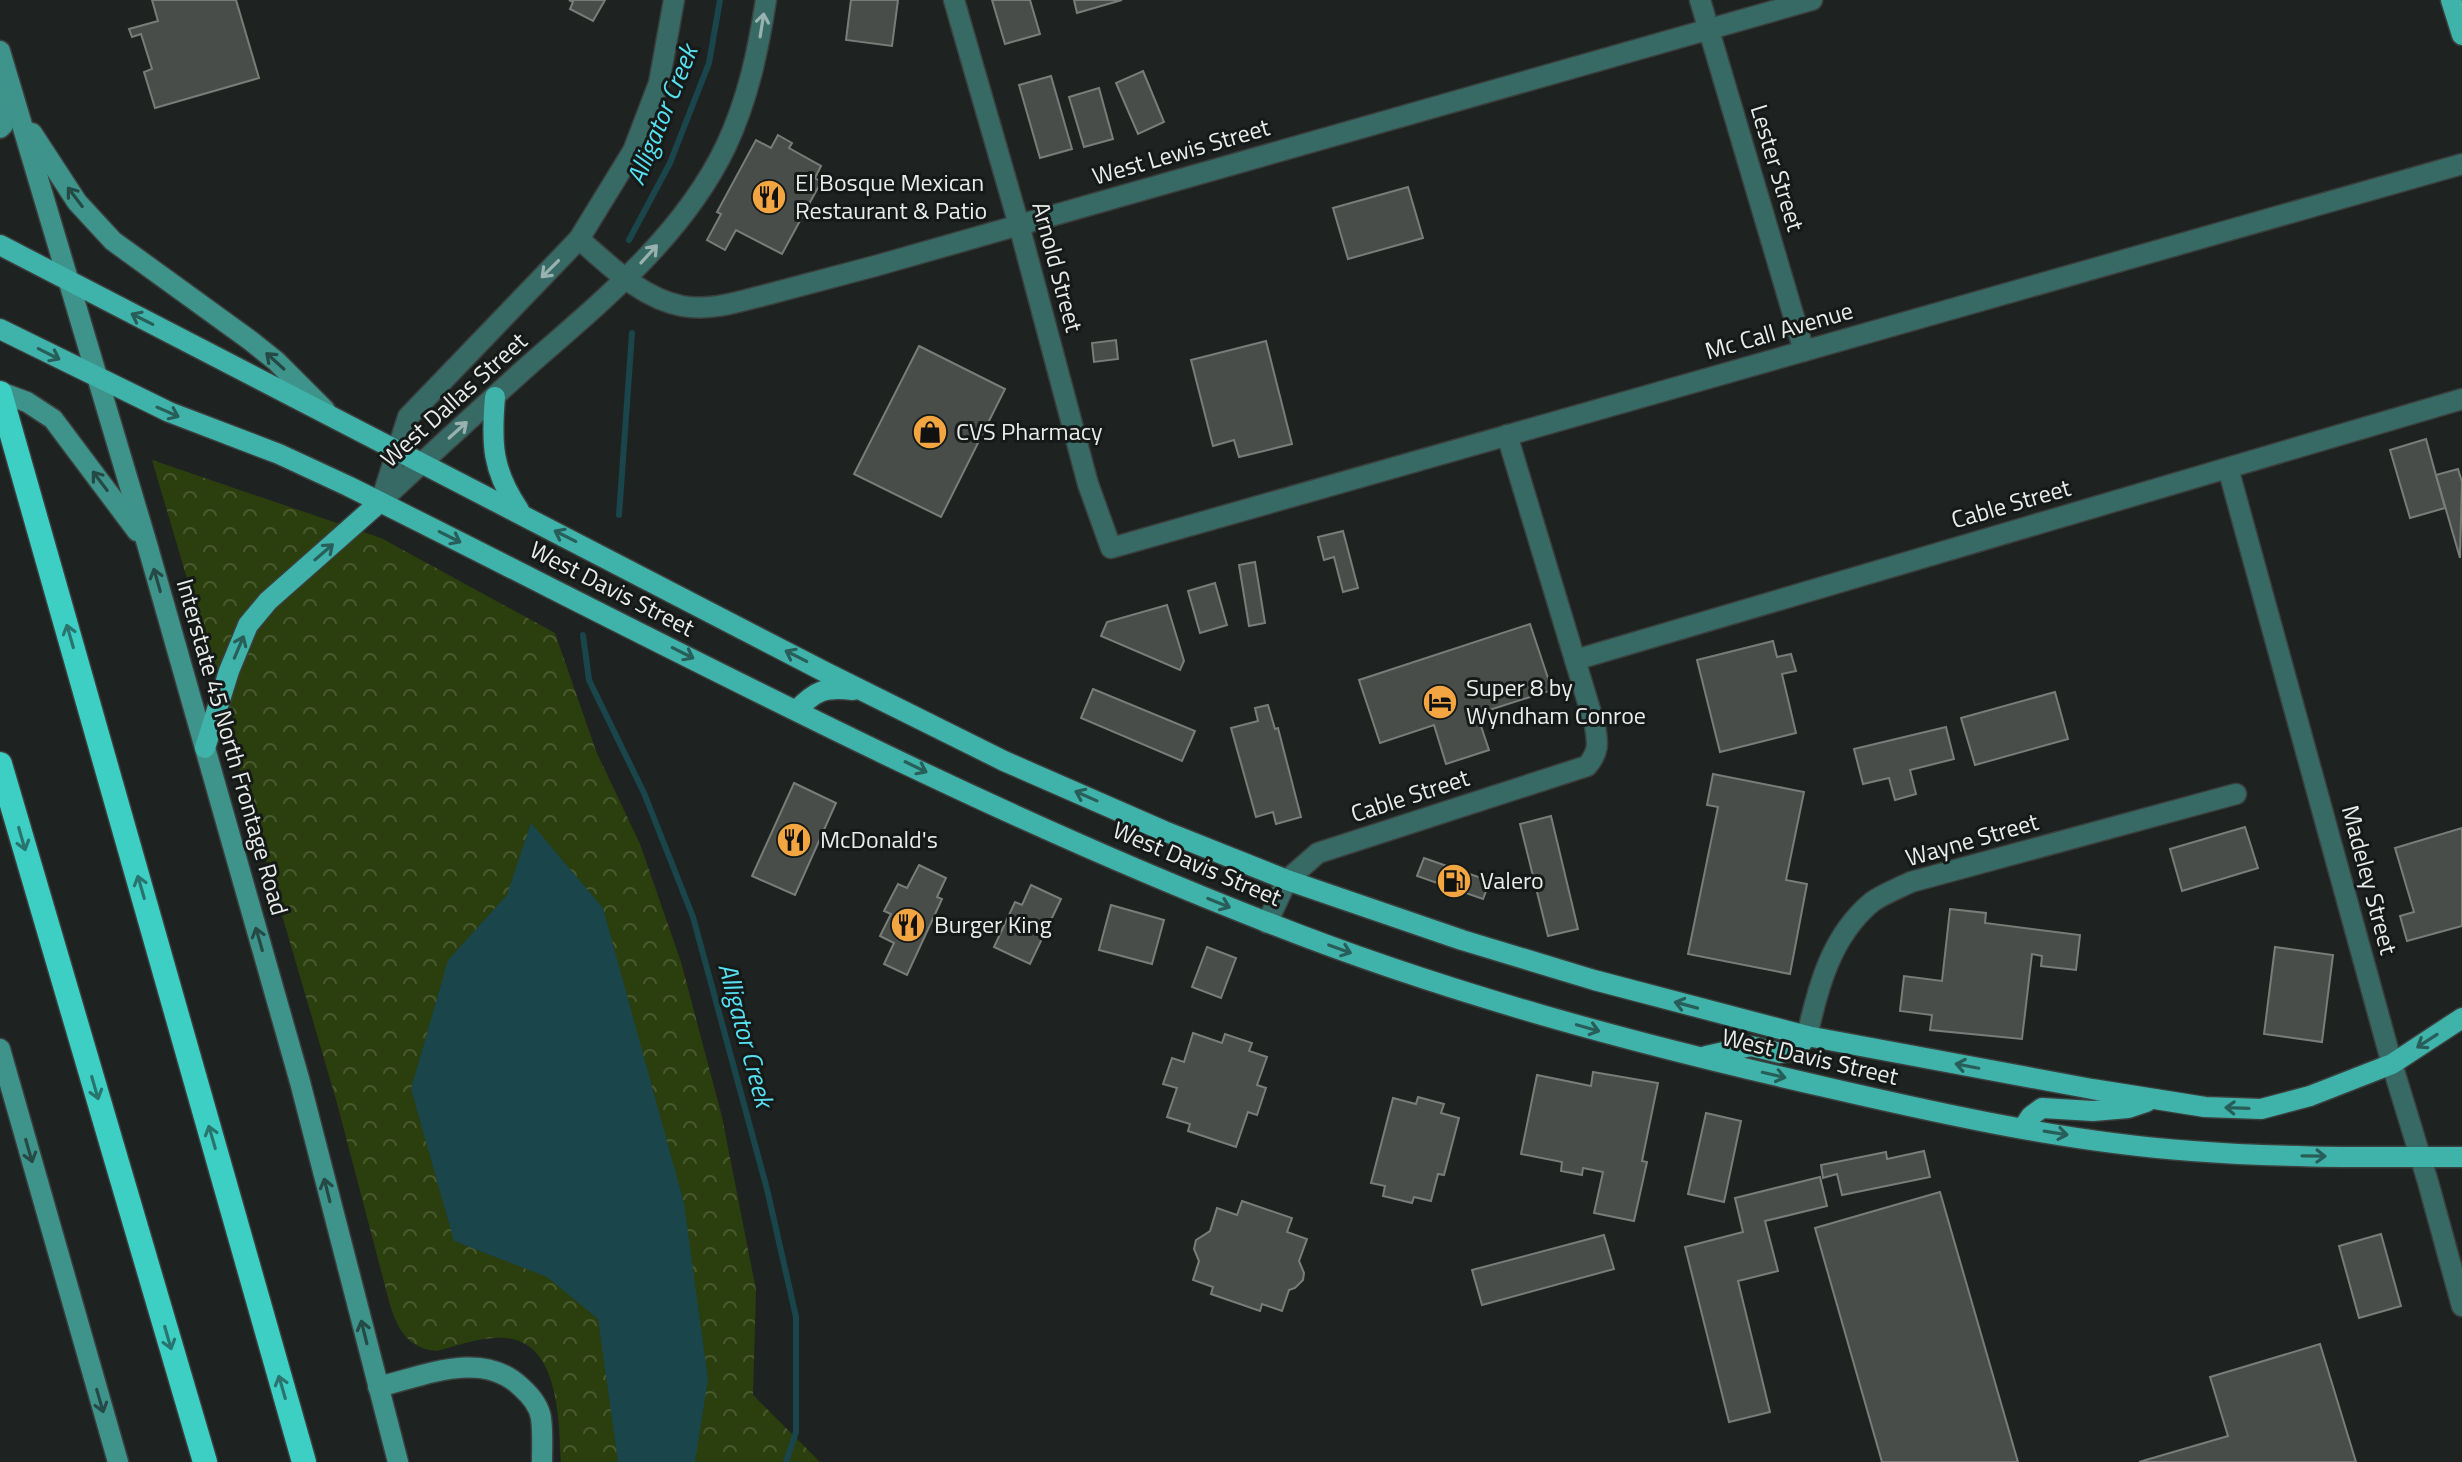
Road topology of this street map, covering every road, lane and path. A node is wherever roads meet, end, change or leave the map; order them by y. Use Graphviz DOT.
graph roads {
  1 [pos="674,0"];
  2 [pos="766,0"];
  3 [pos="954,0"];
  4 [pos="1700,0"];
  5 [pos="1812,0"];
  6 [pos="2451,0"];
  7 [pos="1709,30"];
  8 [pos="2462,35"];
  9 [pos="0,51"];
  10 [pos="9,82"];
  11 [pos="19,114"];
  12 [pos="0,128"];
  13 [pos="2462,164"];
  14 [pos="1019,225"];
  15 [pos="579,239"];
  16 [pos="0,245"];
  17 [pos="68,280"];
  18 [pos="626,280"];
  19 [pos="0,329"];
  20 [pos="1804,351"];
  21 [pos="97,379"];
  22 [pos="0,392"];
  23 [pos="495,397"];
  24 [pos="2462,399"];
  25 [pos="331,416"];
  26 [pos="1507,435"];
  27 [pos="397,450"];
  28 [pos="423,462"];
  29 [pos="2228,468"];
  30 [pos="380,502"];
  31 [pos="521,513"];
  32 [pos="147,544"];
  33 [pos="1111,548"];
  34 [pos="1575,660"];
  35 [pos="865,692"];
  36 [pos="797,710"];
  37 [pos="205,748"];
  38 [pos="0,764"];
  39 [pos="2236,794"];
  40 [pos="1287,880"];
  41 [pos="1267,923"];
  42 [pos="2462,1018"];
  43 [pos="1807,1036"];
  44 [pos="0,1049"];
  45 [pos="1698,1058"];
  46 [pos="2392,1064"];
  47 [pos="0,1080"];
  48 [pos="2154,1100"];
  49 [pos="15,1101"];
  50 [pos="2023,1128"];
  51 [pos="2420,1157"];
  52 [pos="2462,1157"];
  53 [pos="2462,1306"];
  54 [pos="378,1387"];
  55 [pos="118,1462"];
  56 [pos="205,1462"];
  57 [pos="304,1462"];
  58 [pos="398,1462"];
  59 [pos="542,1462"];
  1 -- 15 [label="street, West Dallas Street"];
  18 -- 2 [label="street, West Dallas Street, one-way"];
  3 -- 14 [label="street, Arnold Street"];
  4 -- 7 [label="street, Lester Street"];
  5 -- 7 [label="street, West Lewis Street"];
  6 -- 8 [label="main road"];
  7 -- 14 [label="street, West Lewis Street"];
  7 -- 20 [label="street, Lester Street"];
  9 -- 10 [label="main road, Interstate 45 North Frontage Road"];
  10 -- 11 [label="main road, Interstate 45 North Frontage Road"];
  10 -- 12 [label="main road"];
  11 -- 17 [label="main road, Interstate 45 North Frontage Road"];
  25 -- 11 [label="main road, one-way"];
  13 -- 20 [label="street, Mc Call Avenue"];
  14 -- 18 [label="street, West Lewis Street"];
  14 -- 33 [label="street, Arnold Street"];
  15 -- 18 [label="street, West Lewis Street"];
  15 -- 27 [label="street, West Dallas Street, one-way"];
  16 -- 17 [label="main road, West Davis Street"];
  17 -- 21 [label="main road, Interstate 45 North Frontage Road"];
  25 -- 17 [label="main road, West Davis Street, one-way"];
  18 -- 23 [label="street, West Dallas Street"];
  19 -- 21 [label="main road, West Davis Street, one-way"];
  20 -- 26 [label="street, Mc Call Avenue"];
  21 -- 30 [label="main road, West Davis Street, one-way"];
  21 -- 32 [label="main road, Interstate 45 North Frontage Road"];
  32 -- 22 [label="main road, one-way"];
  57 -- 22 [label="highway, one-way"];
  28 -- 23 [label="street, West Dallas Street, one-way"];
  23 -- 31 [label="main road"];
  24 -- 29 [label="street, Cable Street"];
  25 -- 27 [label="main road, West Davis Street"];
  26 -- 33 [label="street, Mc Call Avenue"];
  26 -- 34 [label="street"];
  27 -- 28 [label="main road, West Davis Street"];
  27 -- 30 [label="street, West Dallas Street"];
  28 -- 30 [label="street, West Dallas Street"];
  28 -- 31 [label="main road, West Davis Street"];
  29 -- 34 [label="street, Cable Street"];
  29 -- 46 [label="street, Madeley Street"];
  30 -- 36 [label="main road, West Davis Street, one-way"];
  37 -- 30 [label="main road, one-way"];
  35 -- 31 [label="main road, West Davis Street, one-way"];
  37 -- 32 [label="main road, Interstate 45 North Frontage Road, one-way"];
  34 -- 40 [label="street, Cable Street"];
  35 -- 36 [label="main road"];
  40 -- 35 [label="main road, West Davis Street, one-way"];
  36 -- 41 [label="main road, West Davis Street, one-way"];
  54 -- 37 [label="main road, Interstate 45 North Frontage Road, one-way"];
  38 -- 56 [label="highway, one-way"];
  39 -- 43 [label="street, Wayne Street"];
  40 -- 41 [label="street, Cable Street"];
  43 -- 40 [label="main road, West Davis Street, one-way"];
  41 -- 45 [label="main road, West Davis Street, one-way"];
  42 -- 46 [label="main road, West Davis Street, one-way"];
  43 -- 45 [label="main road"];
  48 -- 43 [label="main road, West Davis Street, one-way"];
  44 -- 49 [label="main road"];
  45 -- 50 [label="main road, West Davis Street, one-way"];
  46 -- 48 [label="main road, West Davis Street, one-way"];
  46 -- 51 [label="street, Madeley Street"];
  47 -- 49 [label="main road"];
  48 -- 50 [label="main road"];
  49 -- 55 [label="main road, one-way"];
  50 -- 51 [label="main road, West Davis Street, one-way"];
  51 -- 52 [label="main road, West Davis Street"];
  51 -- 53 [label="street, Madeley Street"];
  54 -- 58 [label="main road, Interstate 45 North Frontage Road"];
  54 -- 59 [label="main road"];
}
